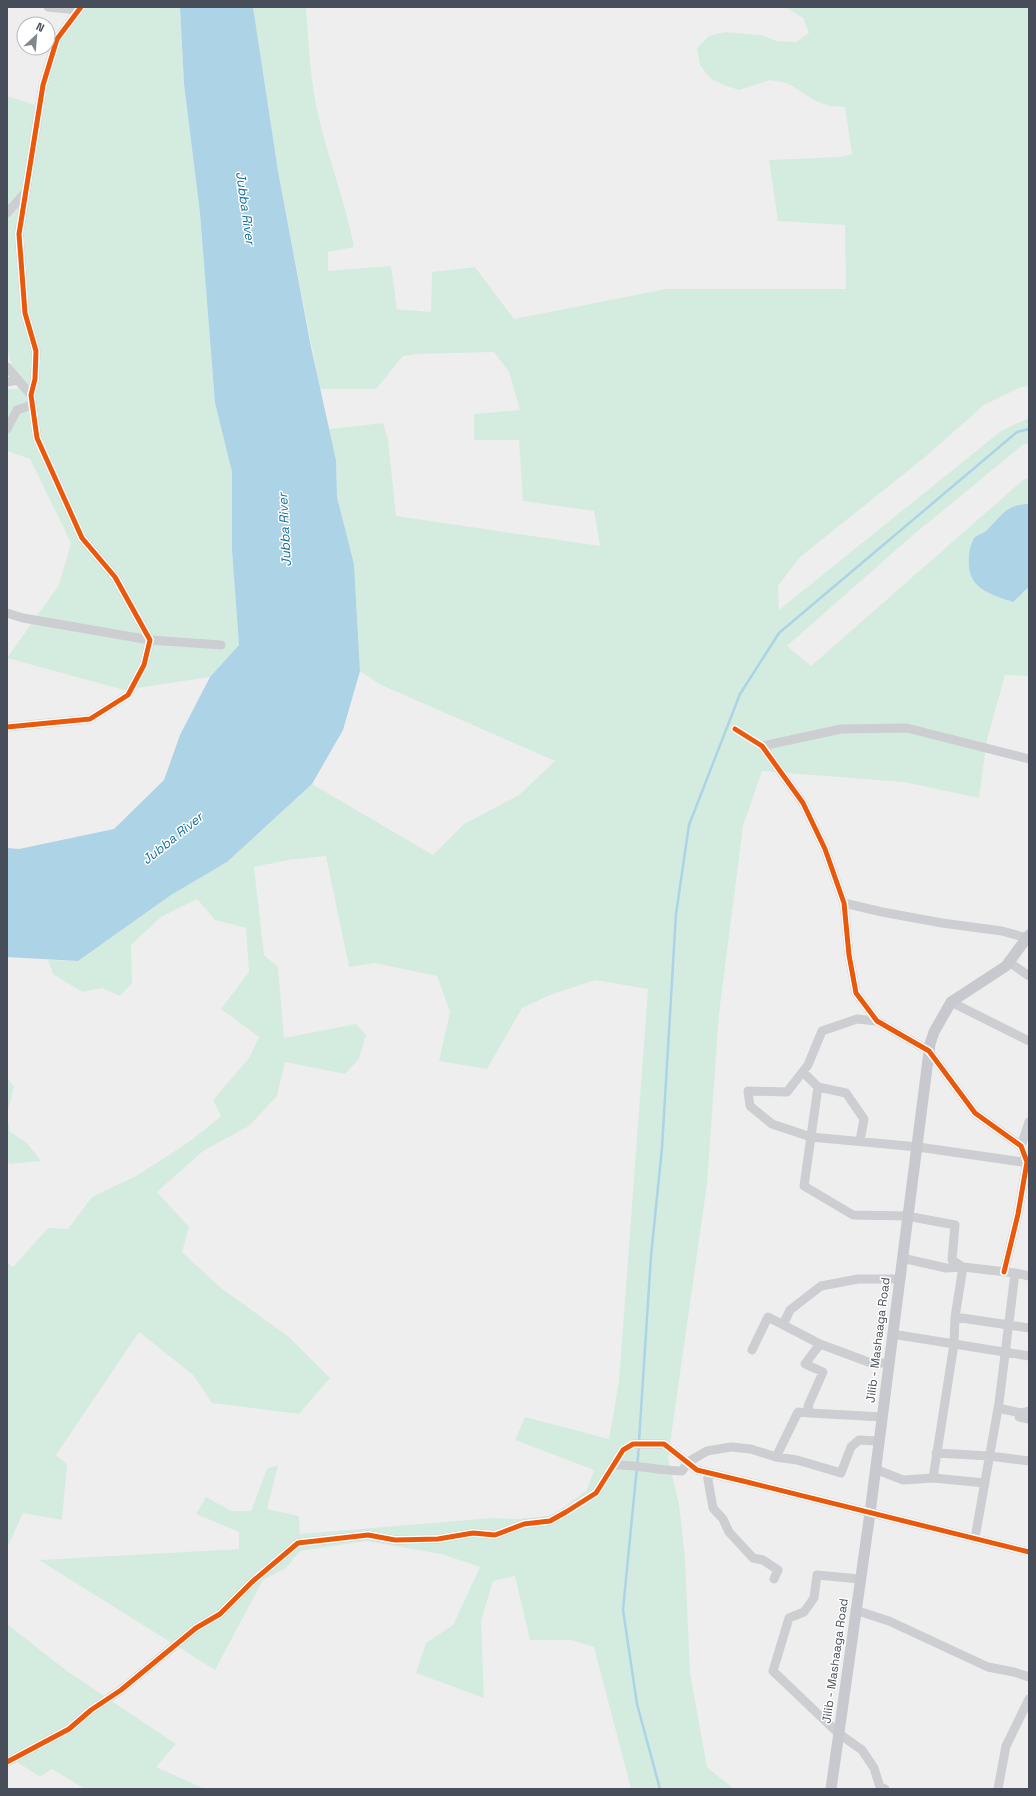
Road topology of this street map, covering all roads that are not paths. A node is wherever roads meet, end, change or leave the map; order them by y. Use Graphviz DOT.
graph roads {
  1 [pos="48,7"];
  2 [pos="80,8"];
  3 [pos="25,193"];
  4 [pos="7,213"];
  5 [pos="7,366"];
  6 [pos="18,380"];
  7 [pos="7,382"];
  8 [pos="31,395"];
  9 [pos="32,405"];
  10 [pos="7,430"];
  11 [pos="7,613"];
  12 [pos="150,640"];
  13 [pos="221,645"];
  14 [pos="7,727"];
  15 [pos="735,729"];
  16 [pos="762,746"];
  17 [pos="1029,759"];
  18 [pos="844,902"];
  19 [pos="1028,936"];
  20 [pos="1010,962"];
  21 [pos="1029,976"];
  22 [pos="952,1002"];
  23 [pos="877,1021"];
  24 [pos="1029,1041"];
  25 [pos="929,1051"];
  26 [pos="802,1072"];
  27 [pos="818,1087"];
  28 [pos="1029,1122"];
  29 [pos="811,1137"];
  30 [pos="860,1141"];
  31 [pos="1021,1146"];
  32 [pos="918,1147"];
  33 [pos="1028,1163"];
  34 [pos="907,1216"];
  35 [pos="902,1258"];
  36 [pos="964,1267"];
  37 [pos="1004,1272"];
  38 [pos="1015,1273"];
  39 [pos="1029,1276"];
  40 [pos="899,1279"];
  41 [pos="955,1317"];
  42 [pos="783,1325"];
  43 [pos="1009,1325"];
  44 [pos="1029,1328"];
  45 [pos="892,1334"];
  46 [pos="820,1344"];
  47 [pos="954,1344"];
  48 [pos="752,1350"];
  49 [pos="1006,1352"];
  50 [pos="1029,1356"];
  51 [pos="888,1363"];
  52 [pos="998,1408"];
  53 [pos="1025,1412"];
  54 [pos="810,1413"];
  55 [pos="882,1417"];
  56 [pos="1029,1419"];
  57 [pos="879,1441"];
  58 [pos="936,1453"];
  59 [pos="990,1456"];
  60 [pos="776,1457"];
  61 [pos="1029,1461"];
  62 [pos="688,1462"];
  63 [pos="614,1465"];
  64 [pos="875,1468"];
  65 [pos="707,1474"];
  66 [pos="933,1478"];
  67 [pos="986,1483"];
  68 [pos="870,1513"];
  69 [pos="975,1538"];
  70 [pos="1029,1552"];
  71 [pos="774,1579"];
  72 [pos="860,1579"];
  73 [pos="855,1610"];
  74 [pos="1029,1677"];
  75 [pos="1028,1702"];
  76 [pos="838,1733"];
  77 [pos="7,1762"];
  78 [pos="831,1789"];
  79 [pos="885,1789"];
  80 [pos="998,1789"];
  1 -- 2 [label="street"];
  2 -- 3 [label="street"];
  3 -- 4 [label="street"];
  3 -- 8 [label="street"];
  5 -- 6 [label="street"];
  6 -- 7 [label="street"];
  6 -- 8 [label="street"];
  8 -- 9 [label="street"];
  9 -- 10 [label="street"];
  9 -- 12 [label="street"];
  11 -- 12 [label="street"];
  12 -- 13 [label="street"];
  12 -- 14 [label="street"];
  15 -- 16 [label="street"];
  16 -- 17 [label="street"];
  16 -- 18 [label="street"];
  18 -- 19 [label="street"];
  18 -- 23 [label="street"];
  19 -- 20 [label="main road, Jilib - Mashaaga Road"];
  20 -- 21 [label="street"];
  20 -- 22 [label="main road, Jilib - Mashaaga Road"];
  22 -- 24 [label="street"];
  22 -- 25 [label="main road, Jilib - Mashaaga Road"];
  23 -- 25 [label="street"];
  23 -- 26 [label="street"];
  25 -- 31 [label="street"];
  25 -- 32 [label="main road, Jilib - Mashaaga Road"];
  26 -- 27 [label="street"];
  26 -- 29 [label="street"];
  27 -- 29 [label="street"];
  27 -- 30 [label="street"];
  28 -- 31 [label="street"];
  29 -- 30 [label="street"];
  29 -- 34 [label="street"];
  30 -- 32 [label="street"];
  31 -- 33 [label="street"];
  32 -- 33 [label="street"];
  32 -- 34 [label="main road, Jilib - Mashaaga Road"];
  33 -- 37 [label="street"];
  34 -- 35 [label="main road, Jilib - Mashaaga Road"];
  34 -- 36 [label="street"];
  35 -- 36 [label="street"];
  35 -- 40 [label="main road, Jilib - Mashaaga Road"];
  36 -- 37 [label="street"];
  36 -- 41 [label="street"];
  37 -- 38 [label="street"];
  38 -- 39 [label="street"];
  38 -- 43 [label="street"];
  40 -- 42 [label="street"];
  40 -- 45 [label="main road, Jilib - Mashaaga Road"];
  41 -- 43 [label="street"];
  41 -- 47 [label="street"];
  42 -- 46 [label="street"];
  42 -- 48 [label="street"];
  43 -- 44 [label="street"];
  43 -- 49 [label="street"];
  45 -- 47 [label="street"];
  45 -- 51 [label="main road, Jilib - Mashaaga Road"];
  46 -- 51 [label="street"];
  46 -- 54 [label="street"];
  47 -- 49 [label="street"];
  47 -- 58 [label="street"];
  49 -- 50 [label="street"];
  49 -- 52 [label="street"];
  51 -- 55 [label="main road, Jilib - Mashaaga Road"];
  52 -- 53 [label="street"];
  52 -- 59 [label="street"];
  53 -- 56 [label="street"];
  54 -- 55 [label="street"];
  54 -- 60 [label="street"];
  55 -- 57 [label="main road, Jilib - Mashaaga Road"];
  57 -- 60 [label="street"];
  57 -- 64 [label="main road, Jilib - Mashaaga Road"];
  58 -- 59 [label="street"];
  58 -- 66 [label="street"];
  59 -- 61 [label="street"];
  59 -- 67 [label="street"];
  60 -- 62 [label="street"];
  62 -- 63 [label="street"];
  62 -- 63 [label="street"];
  62 -- 65 [label="street"];
  63 -- 77 [label="street"];
  64 -- 66 [label="street"];
  64 -- 68 [label="main road, Jilib - Mashaaga Road"];
  65 -- 68 [label="street"];
  65 -- 71 [label="street"];
  66 -- 67 [label="street"];
  67 -- 69 [label="street"];
  68 -- 69 [label="street"];
  68 -- 72 [label="main road, Jilib - Mashaaga Road"];
  69 -- 70 [label="street"];
  72 -- 73 [label="main road, Jilib - Mashaaga Road"];
  72 -- 76 [label="street"];
  73 -- 74 [label="street"];
  73 -- 76 [label="main road, Jilib - Mashaaga Road"];
  75 -- 80 [label="street"];
  76 -- 78 [label="main road, Jilib - Mashaaga Road"];
  76 -- 79 [label="street"];
}
